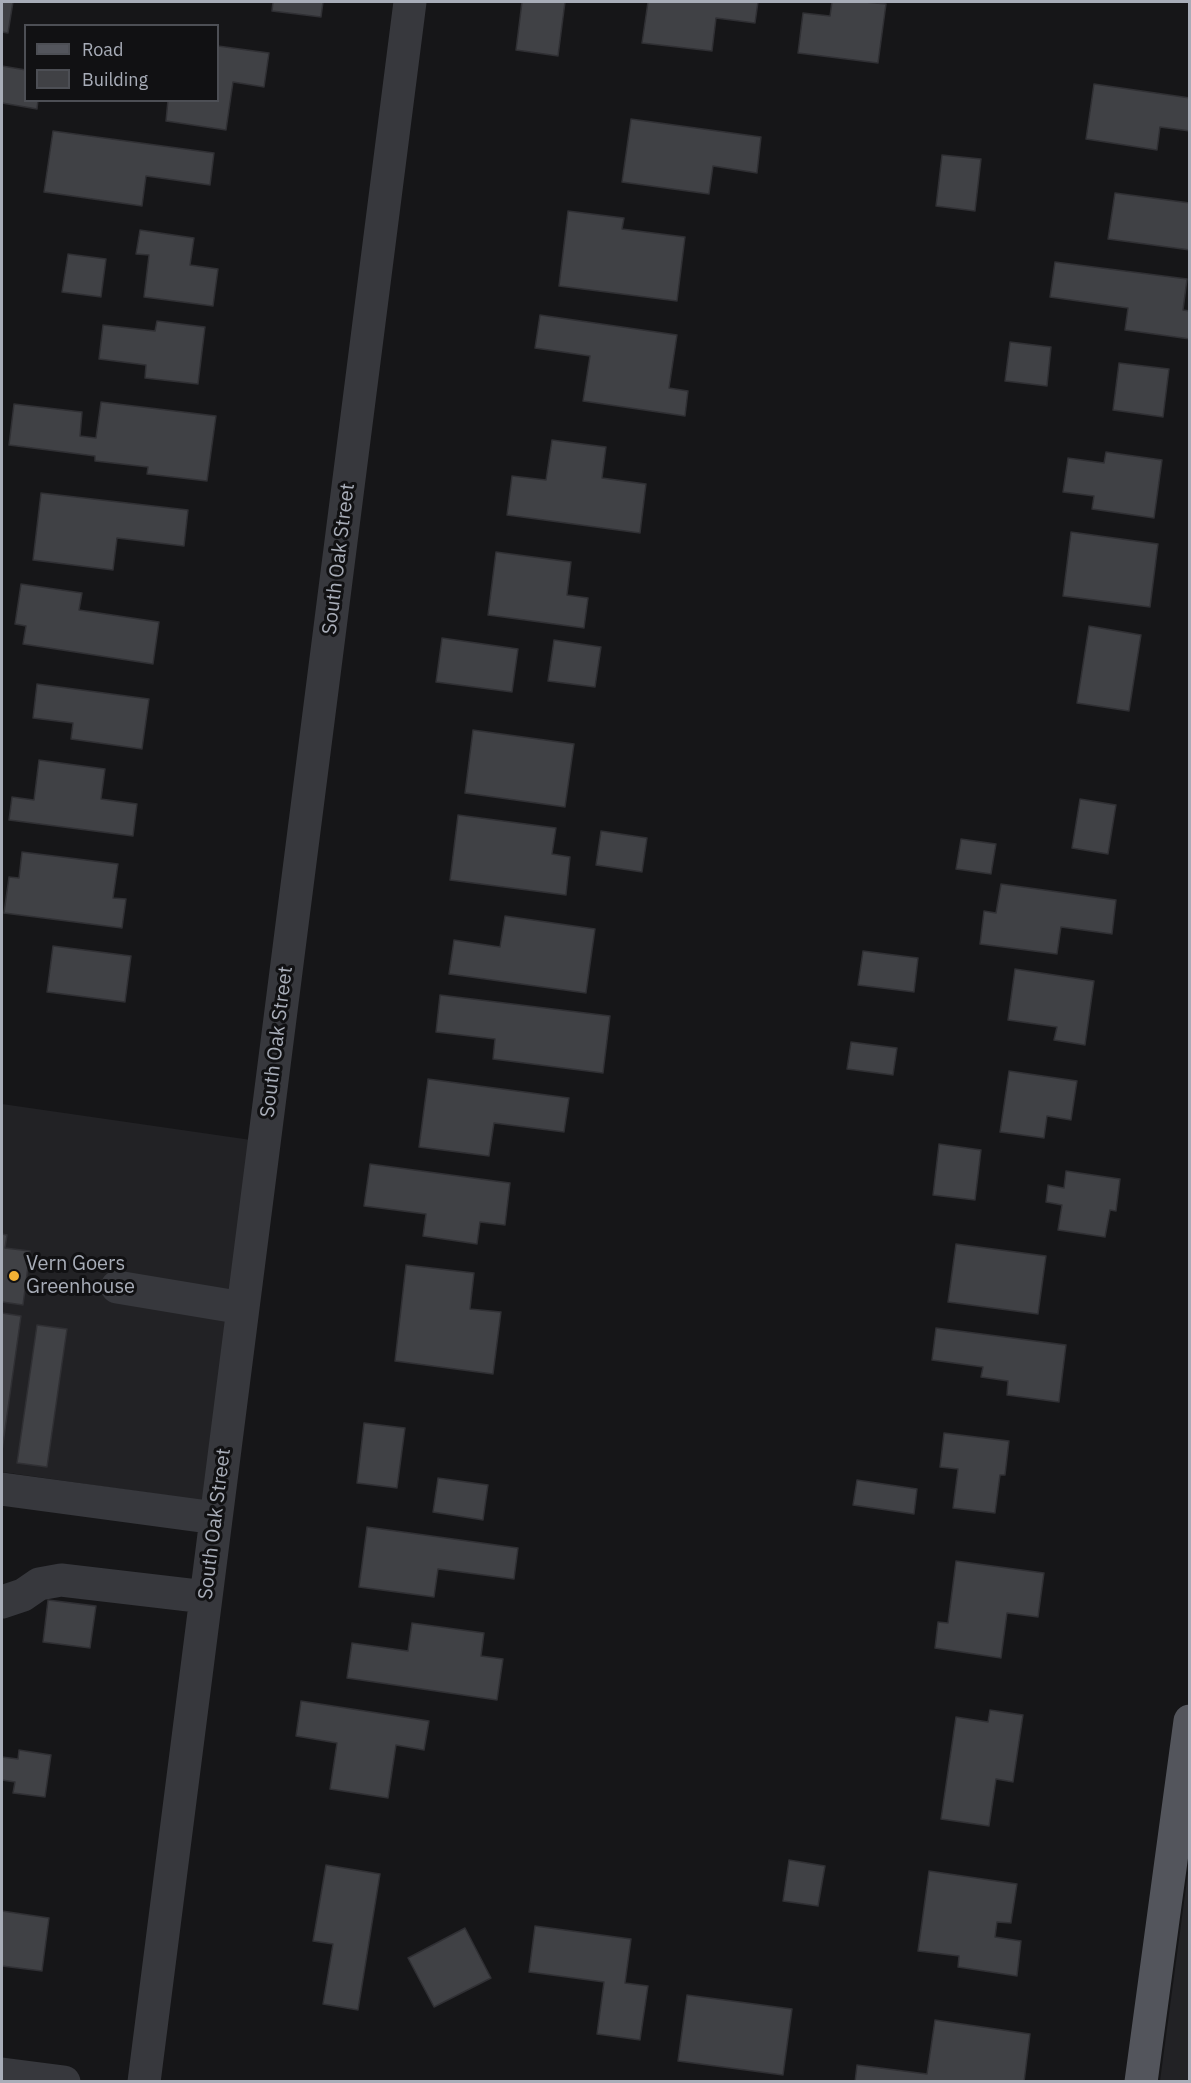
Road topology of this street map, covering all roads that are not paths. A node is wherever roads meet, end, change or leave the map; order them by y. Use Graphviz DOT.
graph roads {
  1 [pos="410,2"];
  2 [pos="117,1287"];
  3 [pos="243,1308"];
  4 [pos="2,1489"];
  5 [pos="216,1518"];
  6 [pos="206,1597"];
  7 [pos="2,1602"];
  8 [pos="1190,1721"];
  9 [pos="2,2074"];
  10 [pos="64,2082"];
  11 [pos="144,2082"];
  12 [pos="1140,2082"];
  1 -- 3 [label="street, South Oak Street"];
  2 -- 3 [label="street"];
  3 -- 5 [label="street, South Oak Street"];
  4 -- 5 [label="street"];
  5 -- 6 [label="street, South Oak Street"];
  6 -- 7 [label="street"];
  6 -- 11 [label="street, South Oak Street"];
  8 -- 12 [label="main road"];
  9 -- 10 [label="street"];
}
